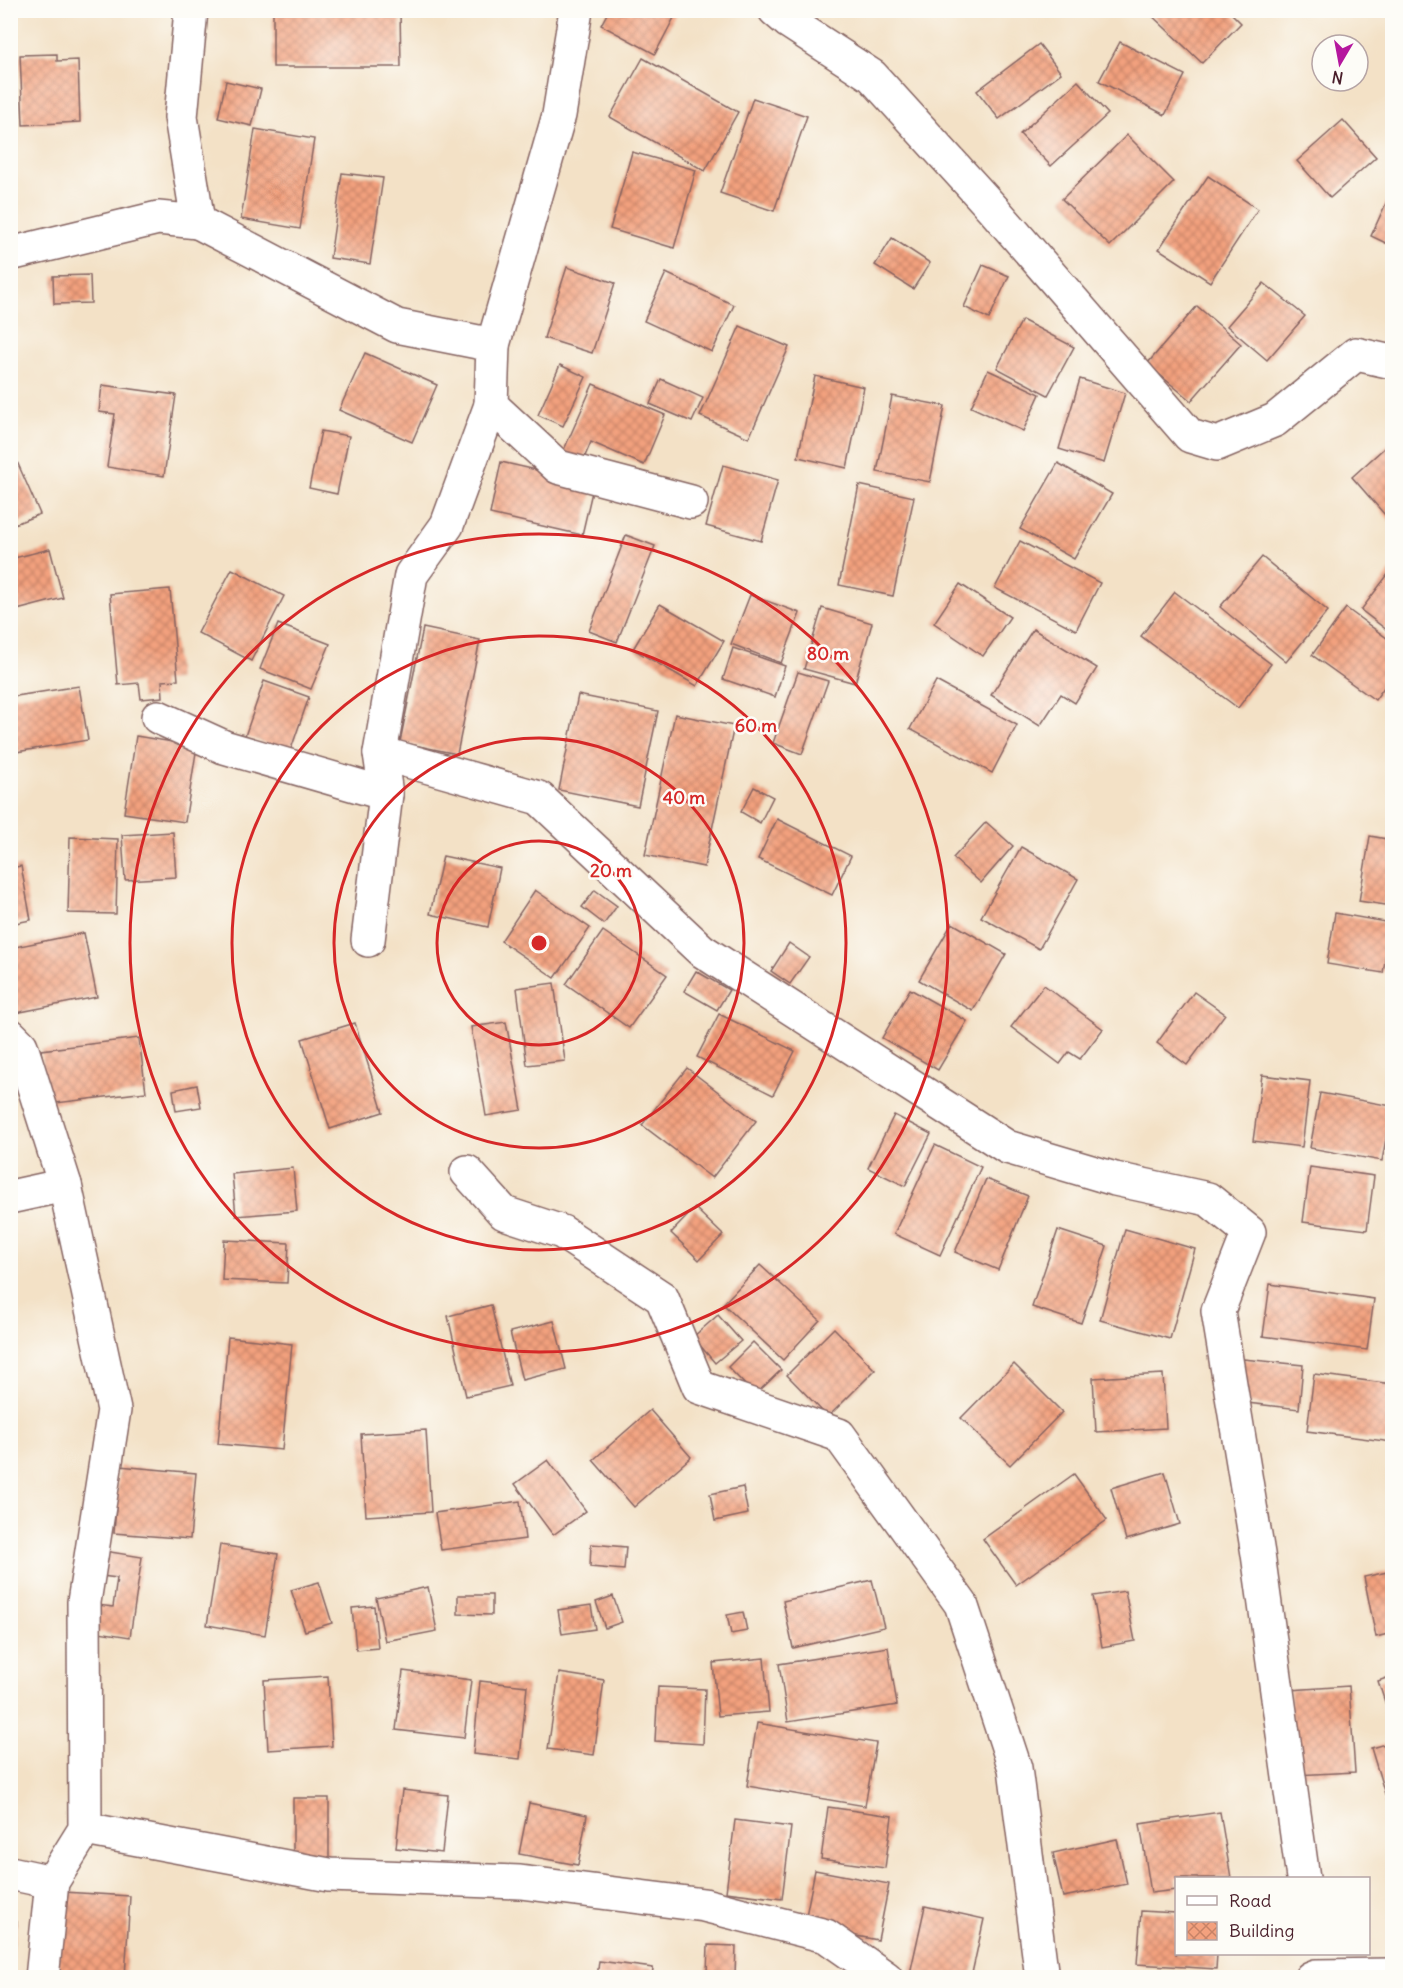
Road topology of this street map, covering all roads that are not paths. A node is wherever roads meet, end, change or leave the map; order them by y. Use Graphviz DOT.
graph roads {
  1 [pos="192,10"];
  2 [pos="576,10"];
  3 [pos="775,10"];
  4 [pos="198,222"];
  5 [pos="10,254"];
  6 [pos="493,345"];
  7 [pos="1392,362"];
  8 [pos="491,405"];
  9 [pos="691,502"];
  10 [pos="158,717"];
  11 [pos="380,753"];
  12 [pos="386,794"];
  13 [pos="368,940"];
  14 [pos="10,1035"];
  15 [pos="467,1172"];
  16 [pos="65,1185"];
  17 [pos="10,1197"];
  18 [pos="85,1829"];
  19 [pos="10,1873"];
  20 [pos="1302,1877"];
  21 [pos="52,1882"];
  22 [pos="1313,1969"];
  23 [pos="1392,1974"];
  24 [pos="42,1977"];
  25 [pos="886,1977"];
  26 [pos="1042,1977"];
  1 -- 4 [label="street"];
  2 -- 6 [label="street"];
  3 -- 7 [label="street"];
  4 -- 5 [label="street"];
  4 -- 6 [label="street"];
  6 -- 8 [label="street"];
  8 -- 9 [label="street"];
  8 -- 11 [label="street"];
  10 -- 12 [label="street"];
  11 -- 12 [label="street"];
  11 -- 20 [label="street"];
  12 -- 13 [label="street"];
  14 -- 16 [label="street"];
  15 -- 26 [label="street"];
  16 -- 17 [label="street"];
  16 -- 18 [label="street"];
  18 -- 21 [label="street"];
  18 -- 25 [label="street"];
  19 -- 21 [label="street"];
  21 -- 24 [label="street"];
  22 -- 23 [label="street"];
}
